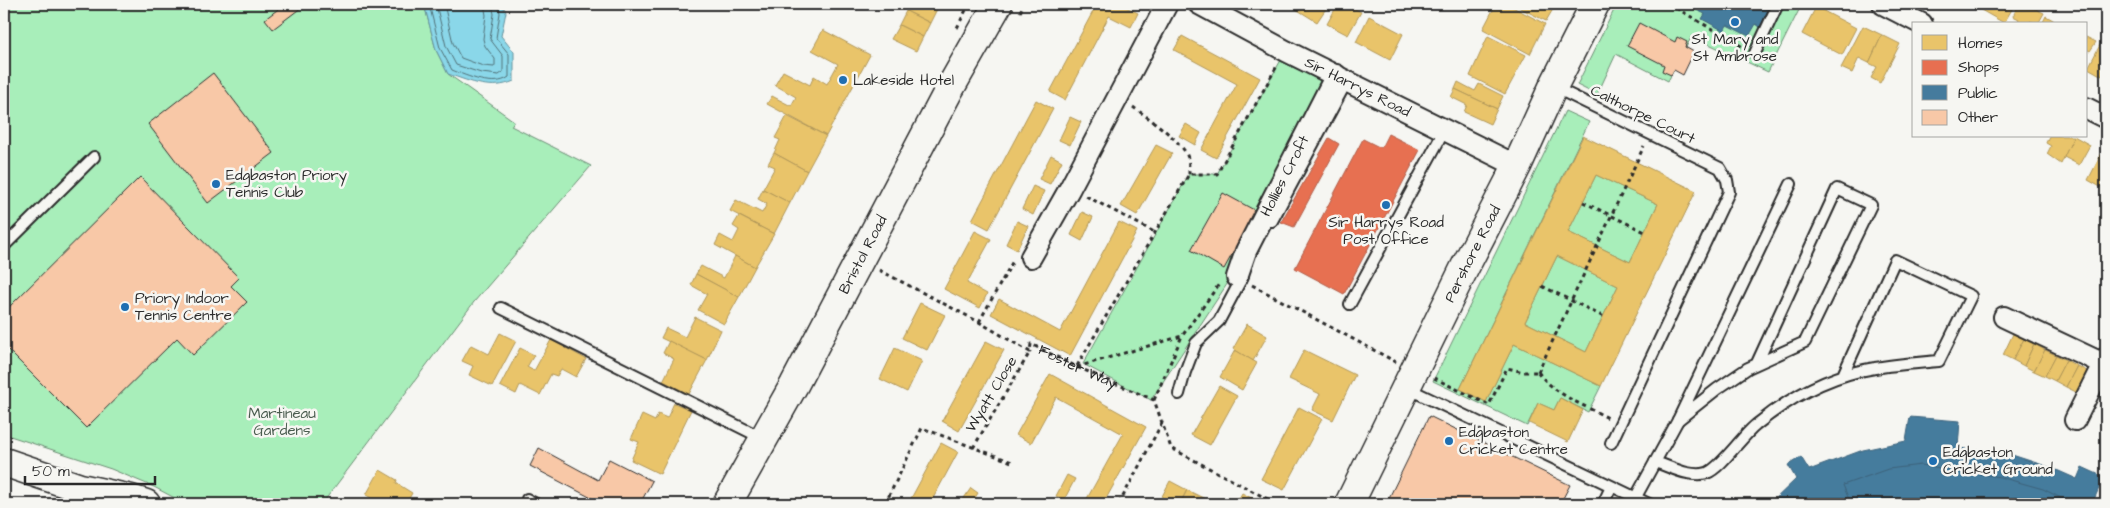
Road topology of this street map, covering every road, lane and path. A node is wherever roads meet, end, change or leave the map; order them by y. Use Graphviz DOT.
graph roads {
  1 [pos="998,4"];
  2 [pos="1167,4"];
  3 [pos="1199,4"];
  4 [pos="1594,4"];
  5 [pos="1669,4"];
  6 [pos="1778,4"];
  7 [pos="1883,4"];
  8 [pos="1918,22"];
  9 [pos="1286,50"];
  10 [pos="1755,53"];
  11 [pos="1342,78"];
  12 [pos="1553,87"];
  13 [pos="1119,97"];
  14 [pos="2088,109"];
  15 [pos="2106,118"];
  16 [pos="1444,131"];
  17 [pos="1650,134"];
  18 [pos="94,157"];
  19 [pos="1517,166"];
  20 [pos="1189,174"];
  21 [pos="1791,184"];
  22 [pos="1070,188"];
  23 [pos="1583,202"];
  24 [pos="1612,216"];
  25 [pos="1156,232"];
  26 [pos="1645,232"];
  27 [pos="4,246"];
  28 [pos="1031,257"];
  29 [pos="861,260"];
  30 [pos="1239,278"];
  31 [pos="1542,286"];
  32 [pos="1573,301"];
  33 [pos="1350,304"];
  34 [pos="501,308"];
  35 [pos="1604,316"];
  36 [pos="2004,317"];
  37 [pos="979,322"];
  38 [pos="1182,336"];
  39 [pos="1030,352"];
  40 [pos="2105,362"];
  41 [pos="1757,364"];
  42 [pos="1077,367"];
  43 [pos="1538,372"];
  44 [pos="1843,375"];
  45 [pos="1412,376"];
  46 [pos="1179,394"];
  47 [pos="1678,420"];
  48 [pos="2075,420"];
  49 [pos="1163,421"];
  50 [pos="1620,424"];
  51 [pos="763,438"];
  52 [pos="1611,443"];
  53 [pos="973,448"];
  54 [pos="1012,462"];
  55 [pos="1656,462"];
  56 [pos="4,464"];
  57 [pos="1611,487"];
  58 [pos="1634,502"];
  59 [pos="146,504"];
  60 [pos="727,504"];
  61 [pos="885,504"];
  62 [pos="1119,504"];
  63 [pos="1278,504"];
  64 [pos="1349,504"];
  65 [pos="1603,504"];
  66 [pos="1650,504"];
  1 -- 29 [label="main road, Bristol Road"];
  2 -- 13 [label="street"];
  3 -- 9 [label="street, Sir Harrys Road"];
  4 -- 12 [label="main road, Pershore Road"];
  5 -- 10 [label="path"];
  6 -- 10 [label="lane"];
  7 -- 8 [label="street"];
  9 -- 11 [label="street, Sir Harrys Road"];
  9 -- 20 [label="path"];
  11 -- 16 [label="street, Sir Harrys Road"];
  11 -- 30 [label="street, Hollies Croft"];
  12 -- 17 [label="lane, Calthorpe Court"];
  12 -- 19 [label="main road, Pershore Road"];
  13 -- 20 [label="path"];
  13 -- 22 [label="street"];
  14 -- 15 [label="street"];
  16 -- 19 [label="street, Sir Harrys Road"];
  16 -- 33 [label="lane"];
  17 -- 24 [label="path"];
  17 -- 50 [label="lane, Calthorpe Court"];
  18 -- 27 [label="lane"];
  19 -- 45 [label="main road, Pershore Road"];
  20 -- 25 [label="path"];
  21 -- 47 [label="lane"];
  22 -- 25 [label="path"];
  22 -- 28 [label="street"];
  23 -- 24 [label="path"];
  24 -- 26 [label="path"];
  24 -- 32 [label="path"];
  25 -- 42 [label="path"];
  28 -- 37 [label="path"];
  29 -- 37 [label="path, Foster Way"];
  29 -- 51 [label="main road, Bristol Road"];
  30 -- 45 [label="path"];
  30 -- 46 [label="lane"];
  31 -- 32 [label="path"];
  32 -- 35 [label="path"];
  32 -- 43 [label="path"];
  34 -- 51 [label="lane"];
  36 -- 40 [label="street"];
  37 -- 39 [label="path, Foster Way"];
  38 -- 42 [label="path"];
  39 -- 42 [label="path, Foster Way"];
  39 -- 53 [label="path, Wyatt Close"];
  40 -- 48 [label="street"];
  41 -- 41 [label="lane"];
  41 -- 47 [label="lane"];
  42 -- 49 [label="path, Foster Way"];
  43 -- 45 [label="path"];
  43 -- 50 [label="path"];
  44 -- 44 [label="lane"];
  44 -- 55 [label="lane"];
  45 -- 57 [label="lane"];
  45 -- 64 [label="main road, Pershore Road"];
  47 -- 55 [label="lane"];
  49 -- 62 [label="path"];
  49 -- 63 [label="path, Foster Way"];
  50 -- 52 [label="lane"];
  51 -- 60 [label="main road, Bristol Road"];
  53 -- 54 [label="path"];
  53 -- 61 [label="path"];
  55 -- 58 [label="lane"];
  56 -- 59 [label="main road"];
  57 -- 58 [label="lane"];
  57 -- 65 [label="lane"];
  58 -- 66 [label="lane"];
}
